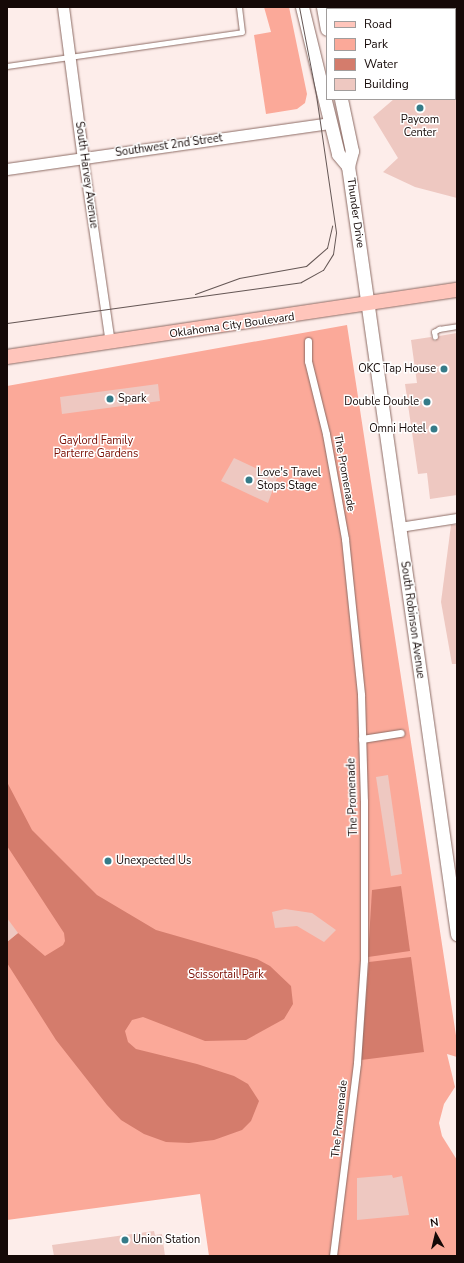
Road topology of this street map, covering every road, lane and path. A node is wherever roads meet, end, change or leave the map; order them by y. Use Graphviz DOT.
graph roads {
  1 [pos="63,7"];
  2 [pos="238,7"];
  3 [pos="302,7"];
  4 [pos="323,7"];
  5 [pos="326,24"];
  6 [pos="70,57"];
  7 [pos="7,66"];
  8 [pos="341,100"];
  9 [pos="331,123"];
  10 [pos="83,158"];
  11 [pos="348,166"];
  12 [pos="7,169"];
  13 [pos="457,290"];
  14 [pos="367,306"];
  15 [pos="457,326"];
  16 [pos="434,336"];
  17 [pos="308,341"];
  18 [pos="110,343"];
  19 [pos="7,357"];
  20 [pos="457,518"];
  21 [pos="399,527"];
  22 [pos="402,733"];
  23 [pos="362,739"];
  24 [pos="457,933"];
  25 [pos="333,1256"];
  1 -- 6 [label="street, South Harvey Avenue"];
  2 -- 6 [label="lane"];
  3 -- 9 [label="main road, Thunder Drive"];
  4 -- 5 [label="main road"];
  6 -- 7 [label="lane"];
  6 -- 10 [label="street, South Harvey Avenue"];
  8 -- 11 [label="main road"];
  9 -- 10 [label="street, Southwest 2nd Street"];
  9 -- 11 [label="main road, Thunder Drive"];
  10 -- 12 [label="street, Southwest 2nd Street"];
  10 -- 18 [label="street, South Harvey Avenue"];
  11 -- 14 [label="main road, Thunder Drive"];
  13 -- 14 [label="main road, Oklahoma City Boulevard"];
  14 -- 18 [label="main road, Oklahoma City Boulevard"];
  14 -- 21 [label="main road, South Robinson Avenue"];
  15 -- 16 [label="lane"];
  17 -- 23 [label="street, The Promenade"];
  18 -- 19 [label="main road, Oklahoma City Boulevard"];
  20 -- 21 [label="street"];
  21 -- 24 [label="main road, South Robinson Avenue"];
  22 -- 23 [label="street"];
  23 -- 25 [label="street, The Promenade"];
}
